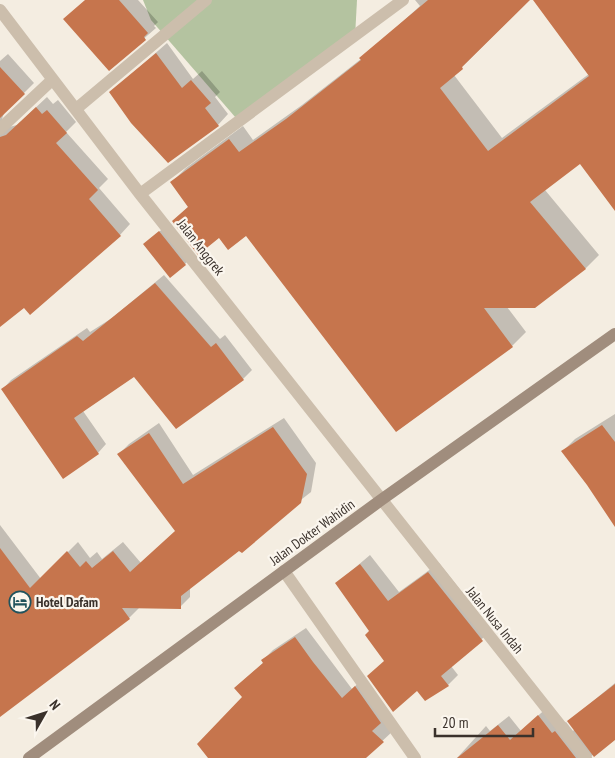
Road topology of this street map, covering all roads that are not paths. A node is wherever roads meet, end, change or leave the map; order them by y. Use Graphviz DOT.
graph roads {
  1 [pos="206,0"];
  2 [pos="403,0"];
  3 [pos="0,10"];
  4 [pos="52,80"];
  5 [pos="76,109"];
  6 [pos="0,129"];
  7 [pos="140,194"];
  8 [pos="615,334"];
  9 [pos="381,500"];
  10 [pos="284,571"];
  11 [pos="29,758"];
  12 [pos="415,758"];
  13 [pos="586,758"];
  1 -- 5 [label="street"];
  2 -- 7 [label="street"];
  3 -- 4 [label="street, Jalan Anggrek"];
  4 -- 5 [label="street, Jalan Anggrek"];
  4 -- 6 [label="street"];
  5 -- 7 [label="street, Jalan Anggrek"];
  7 -- 9 [label="street, Jalan Anggrek"];
  8 -- 9 [label="street, Jalan Dokter Wahidin"];
  9 -- 10 [label="street, Jalan Dokter Wahidin"];
  9 -- 13 [label="street, Jalan Nusa Indah"];
  10 -- 11 [label="street, Jalan Dokter Wahidin"];
  10 -- 12 [label="street"];
}
